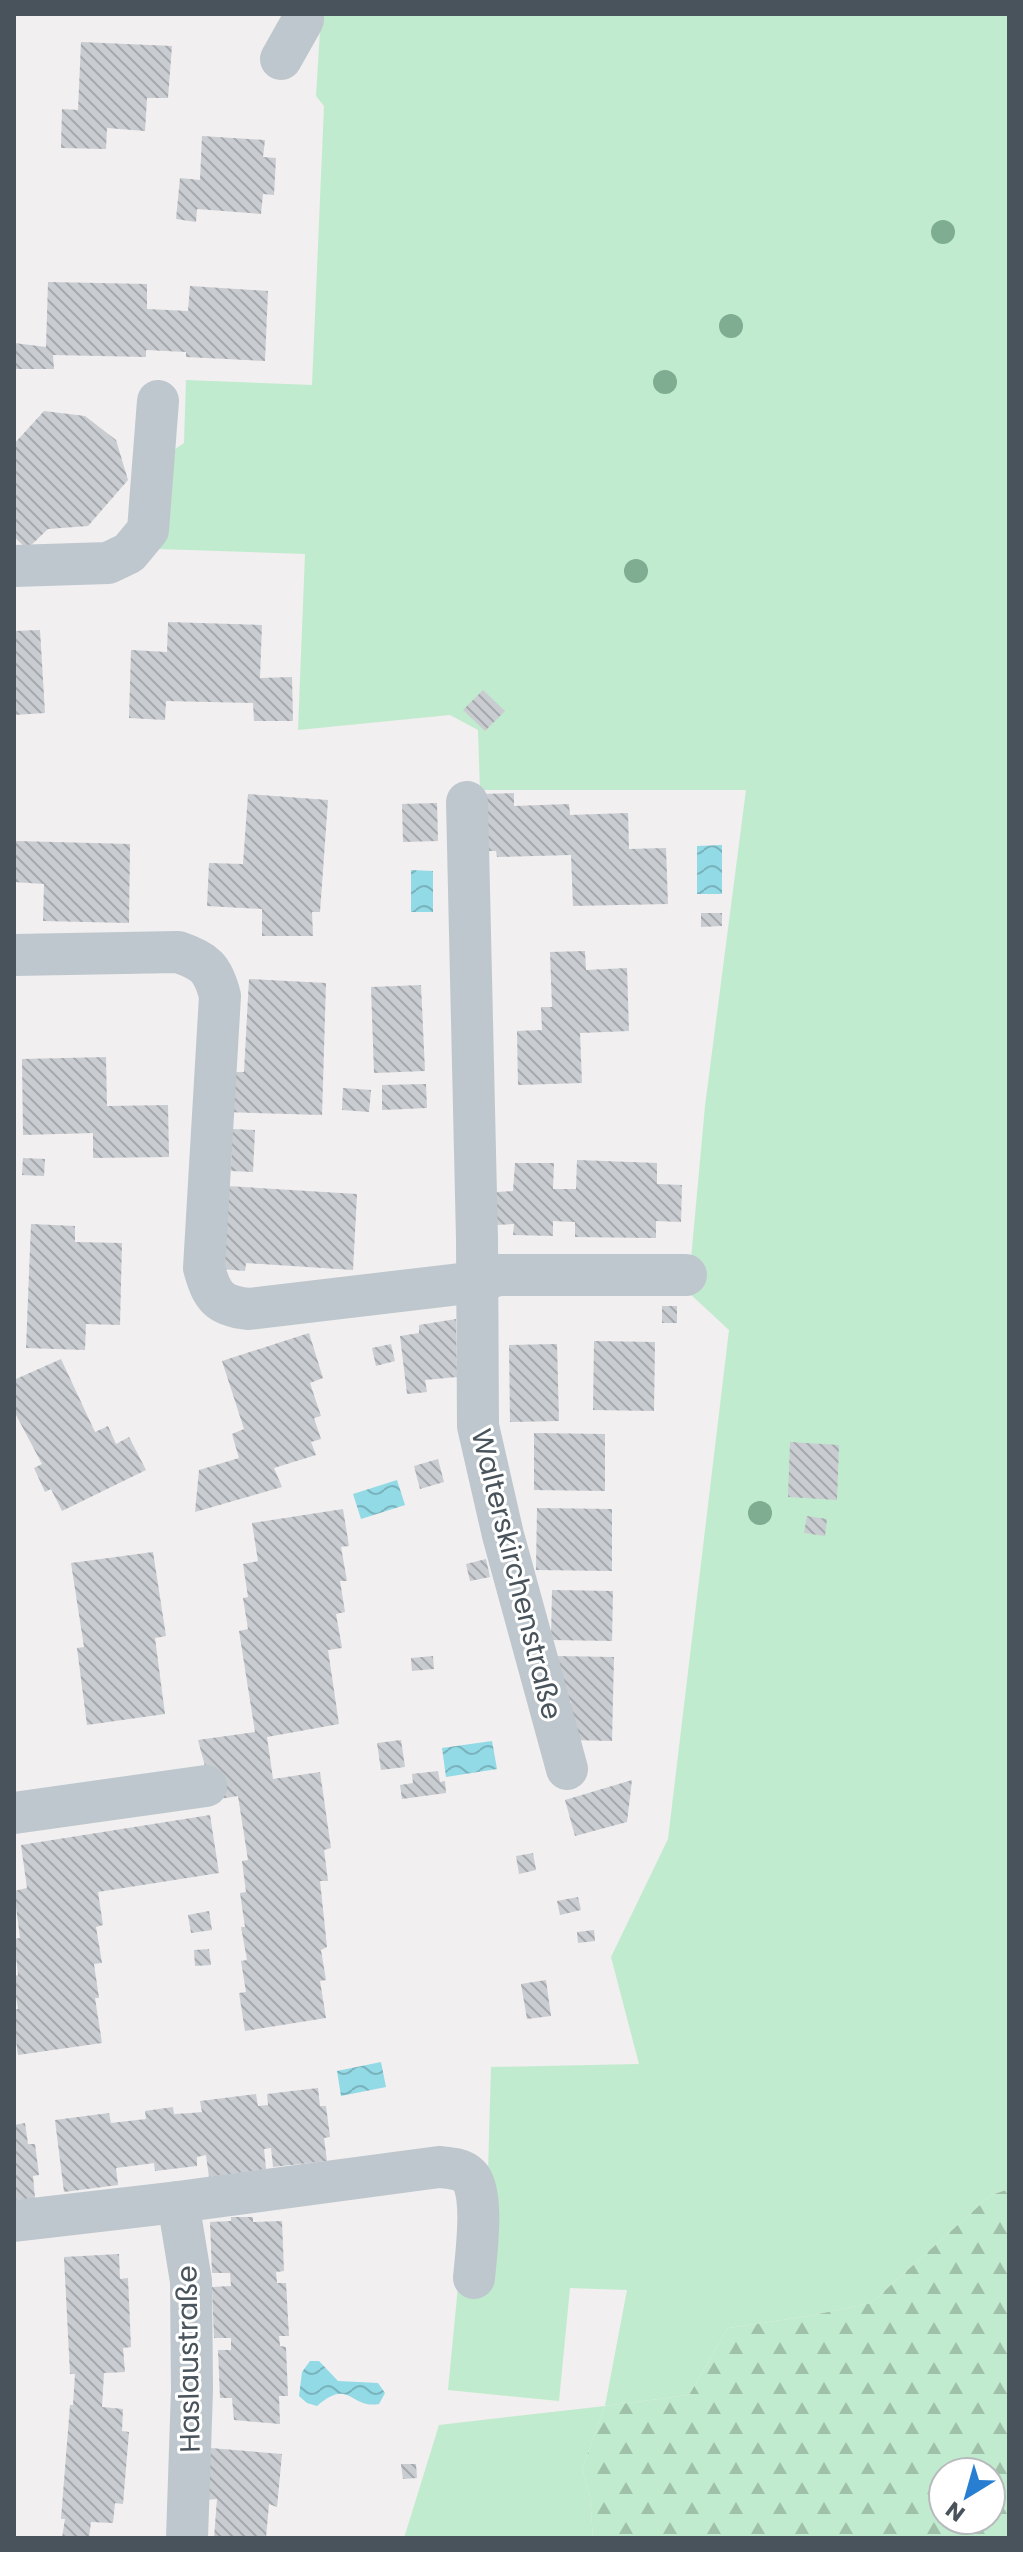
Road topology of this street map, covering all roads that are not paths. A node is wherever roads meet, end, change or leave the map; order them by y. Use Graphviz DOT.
graph roads {
  1 [pos="303,14"];
  2 [pos="281,59"];
  3 [pos="158,401"];
  4 [pos="14,566"];
  5 [pos="467,802"];
  6 [pos="14,955"];
  7 [pos="686,1275"];
  8 [pos="477,1282"];
  9 [pos="567,1769"];
  10 [pos="206,1786"];
  11 [pos="14,1813"];
  12 [pos="178,2202"];
  13 [pos="14,2221"];
  14 [pos="474,2278"];
  15 [pos="187,2538"];
  1 -- 2 [label="street"];
  3 -- 4 [label="street"];
  5 -- 8 [label="street, Walterskirchenstraße"];
  6 -- 8 [label="street"];
  7 -- 8 [label="street"];
  8 -- 9 [label="street, Walterskirchenstraße"];
  10 -- 11 [label="street"];
  12 -- 13 [label="street"];
  12 -- 14 [label="street"];
  12 -- 15 [label="street, Haslaustraße"];
}
